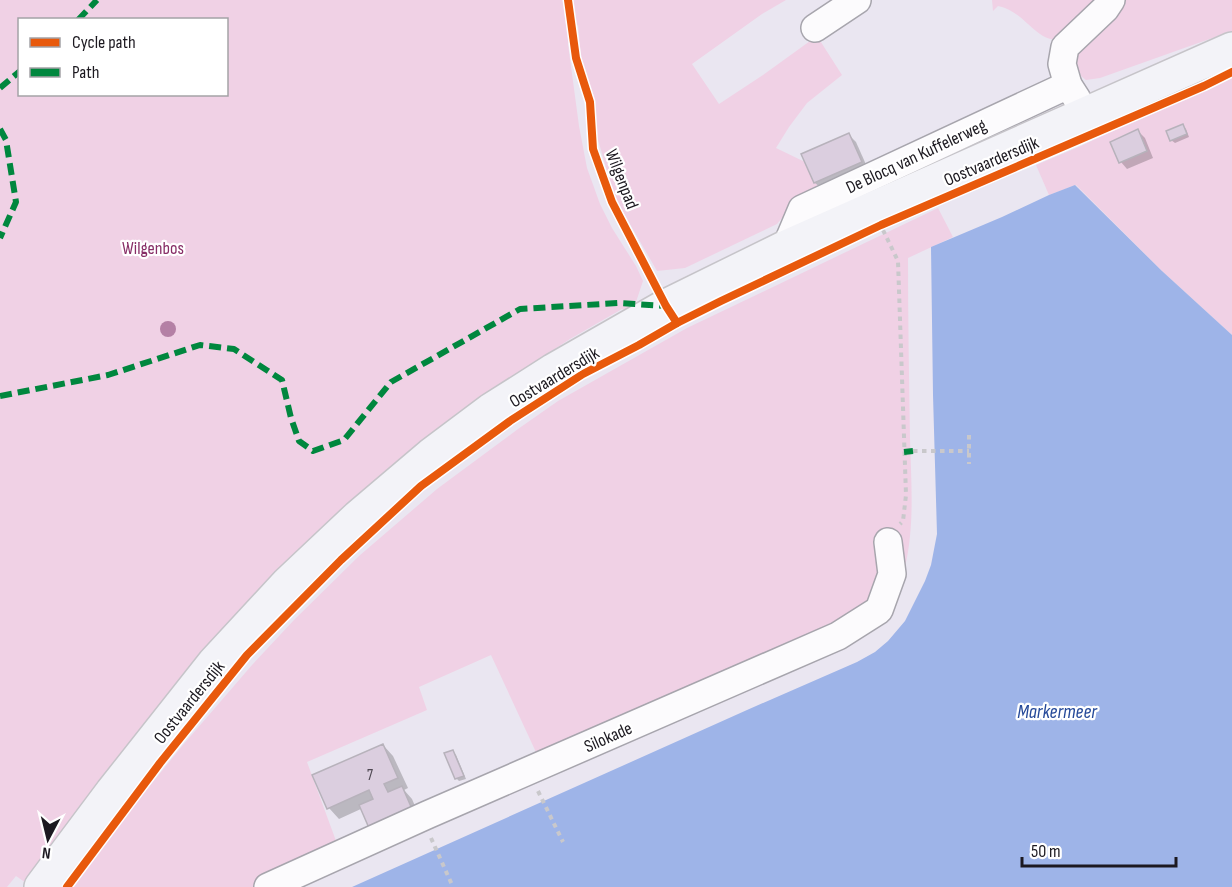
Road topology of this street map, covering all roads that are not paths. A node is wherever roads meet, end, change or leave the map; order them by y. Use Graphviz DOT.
graph roads {
  1 [pos="857,0"];
  2 [pos="1111,0"];
  3 [pos="815,28"];
  4 [pos="1232,50"];
  5 [pos="1068,85"];
  6 [pos="1087,115"];
  7 [pos="786,247"];
  8 [pos="888,542"];
  9 [pos="41,887"];
  10 [pos="268,887"];
  1 -- 3 [label="street"];
  2 -- 5 [label="street"];
  4 -- 6 [label="main road, Oostvaardersdijk"];
  5 -- 6 [label="street"];
  5 -- 7 [label="street, De Blocq van Kuffelerweg"];
  6 -- 7 [label="main road, Oostvaardersdijk"];
  7 -- 9 [label="main road, Oostvaardersdijk"];
  8 -- 10 [label="street, Silokade"];
}
